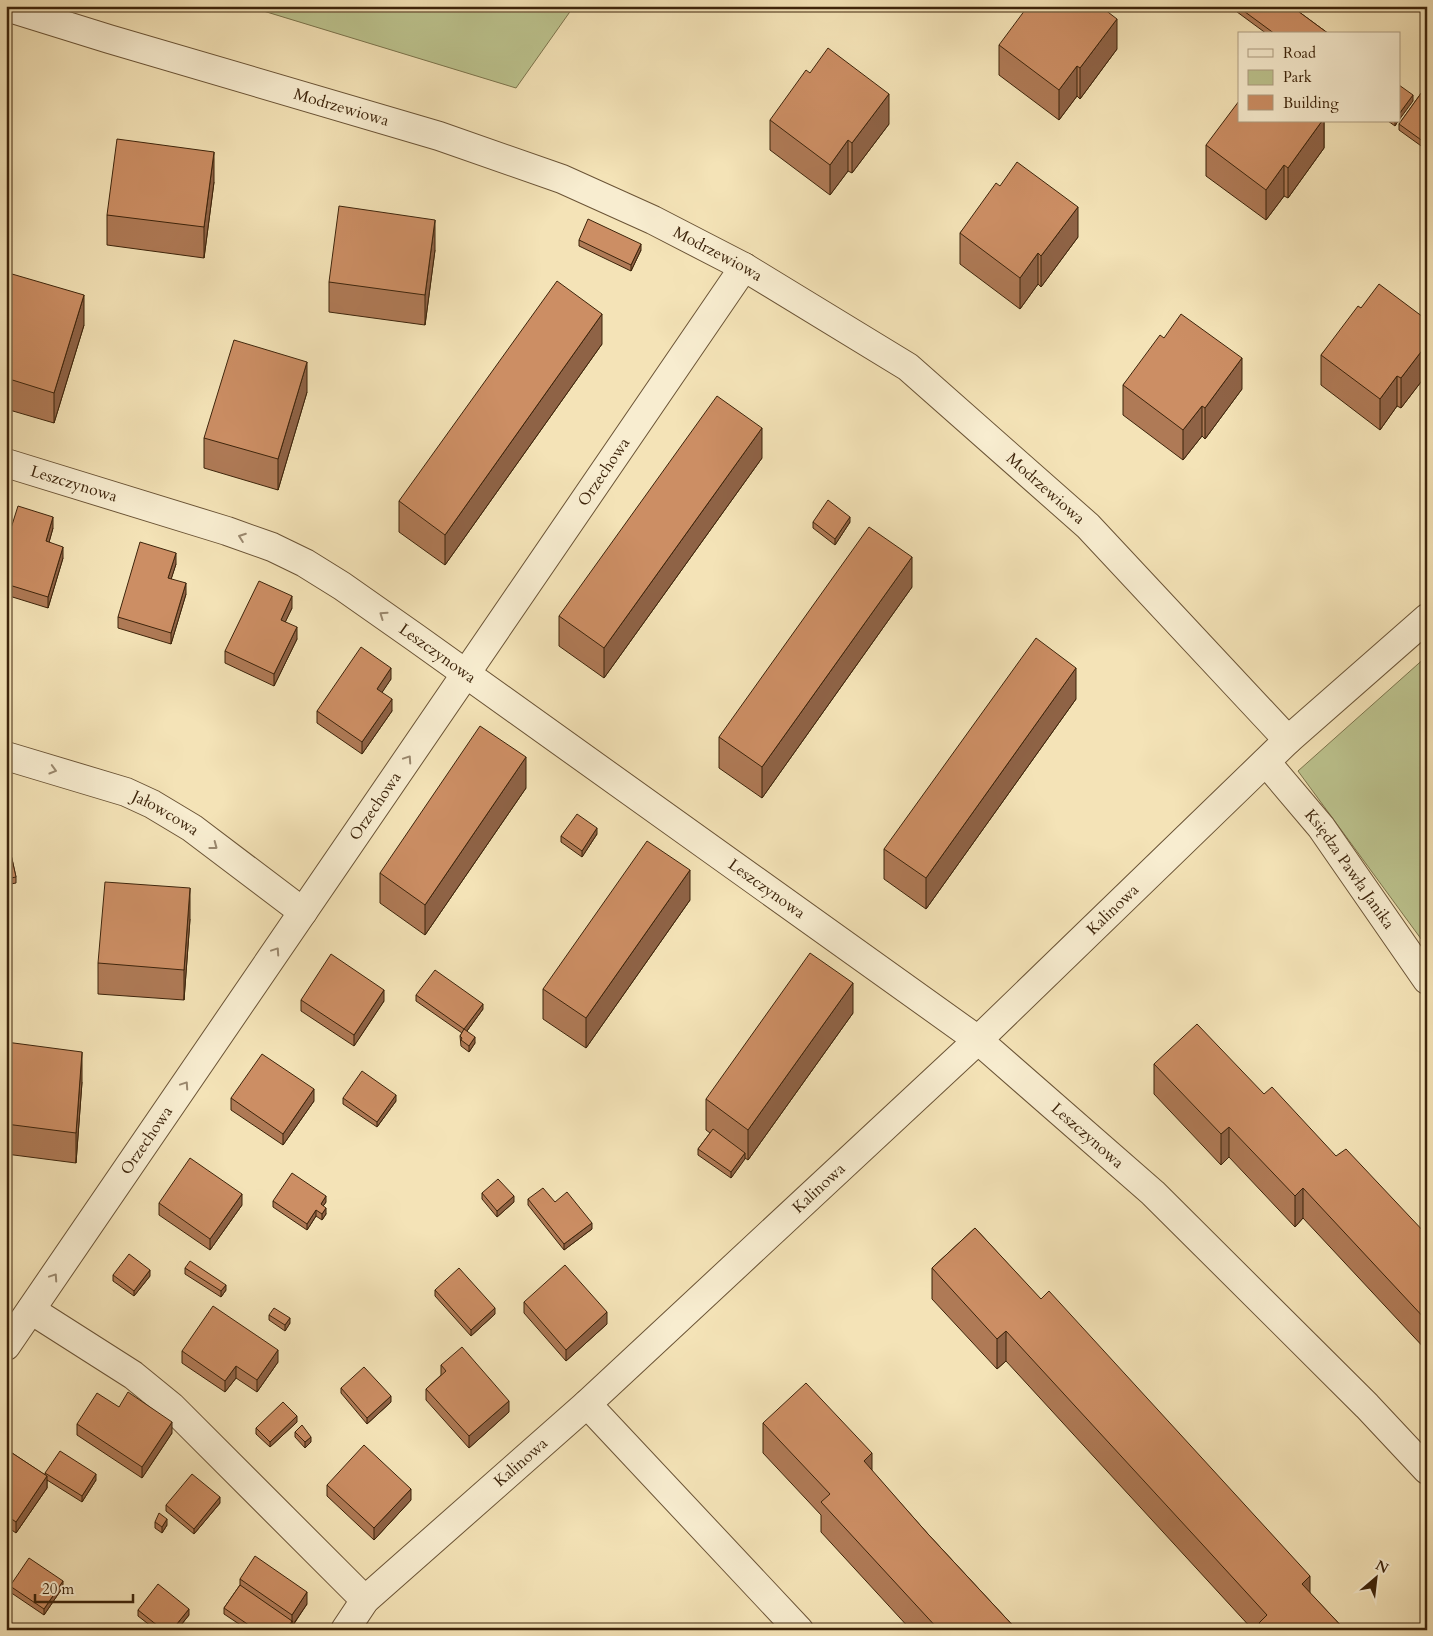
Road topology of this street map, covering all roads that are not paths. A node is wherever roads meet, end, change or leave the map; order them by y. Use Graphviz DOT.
graph roads {
  1 [pos="6,6"];
  2 [pos="744,267"];
  3 [pos="6,463"];
  4 [pos="1427,618"];
  5 [pos="466,674"];
  6 [pos="1288,740"];
  7 [pos="6,756"];
  8 [pos="1266,762"];
  9 [pos="303,912"];
  10 [pos="1427,980"];
  11 [pos="978,1040"];
  12 [pos="31,1310"];
  13 [pos="6,1346"];
  14 [pos="588,1404"];
  15 [pos="1427,1470"];
  16 [pos="365,1600"];
  17 [pos="345,1630"];
  18 [pos="799,1630"];
  1 -- 2 [label="street, Modrzewiowa"];
  2 -- 5 [label="street, Orzechowa"];
  2 -- 6 [label="street, Modrzewiowa"];
  5 -- 3 [label="street, Leszczynowa, one-way"];
  4 -- 6 [label="street, Kalinowa"];
  9 -- 5 [label="street, Orzechowa, one-way"];
  5 -- 11 [label="street, Leszczynowa"];
  6 -- 8 [label="street, Kalinowa"];
  7 -- 9 [label="street, Jałowcowa, one-way"];
  8 -- 10 [label="street, Księdza Pawła Janika"];
  8 -- 11 [label="street, Kalinowa"];
  12 -- 9 [label="street, Orzechowa, one-way"];
  11 -- 14 [label="street, Kalinowa"];
  11 -- 15 [label="street, Leszczynowa"];
  12 -- 13 [label="street, Orzechowa"];
  12 -- 16 [label="street"];
  14 -- 16 [label="street, Kalinowa"];
  14 -- 18 [label="street"];
  16 -- 17 [label="street, Kalinowa"];
}
